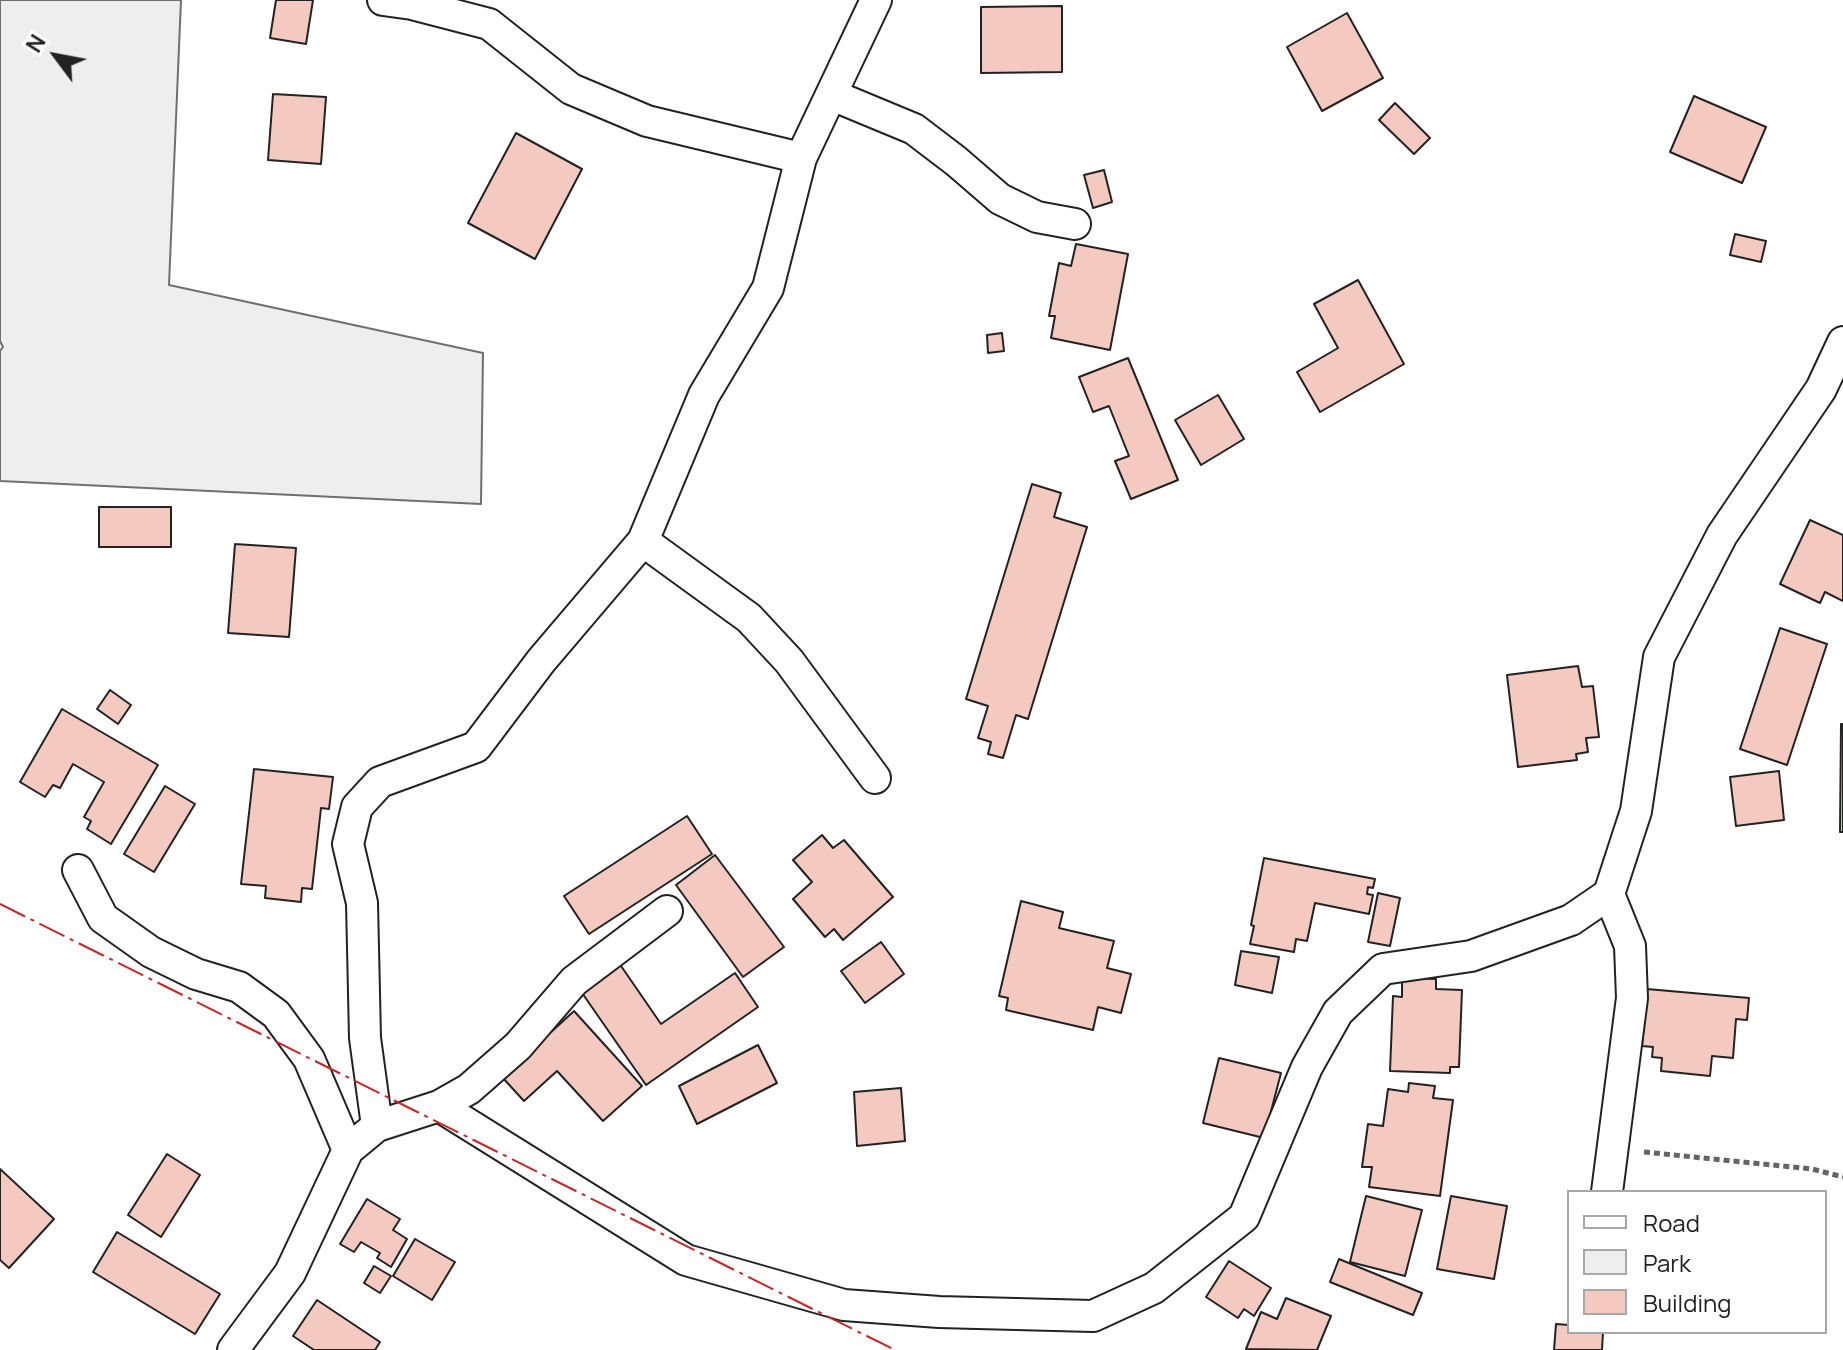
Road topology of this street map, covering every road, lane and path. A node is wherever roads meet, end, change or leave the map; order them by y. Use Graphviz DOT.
graph roads {
  1 [pos="383,0"];
  2 [pos="876,0"];
  3 [pos="832,95"];
  4 [pos="801,158"];
  5 [pos="1075,224"];
  6 [pos="1843,342"];
  7 [pos="643,541"];
  8 [pos="875,778"];
  9 [pos="78,870"];
  10 [pos="1609,894"];
  11 [pos="667,911"];
  12 [pos="439,1106"];
  13 [pos="377,1126"];
  14 [pos="1611,1145"];
  15 [pos="348,1150"];
  16 [pos="1843,1177"];
  17 [pos="1607,1190"];
  18 [pos="233,1350"];
  1 -- 4 [label="street"];
  2 -- 3 [label="street"];
  3 -- 4 [label="street"];
  3 -- 5 [label="street"];
  4 -- 7 [label="street"];
  6 -- 10 [label="street"];
  7 -- 8 [label="street"];
  7 -- 13 [label="street"];
  9 -- 15 [label="street"];
  10 -- 12 [label="street"];
  10 -- 14 [label="street"];
  11 -- 12 [label="street"];
  12 -- 13 [label="street"];
  13 -- 15 [label="street"];
  14 -- 16 [label="path"];
  14 -- 17 [label="street"];
  15 -- 18 [label="street"];
}
